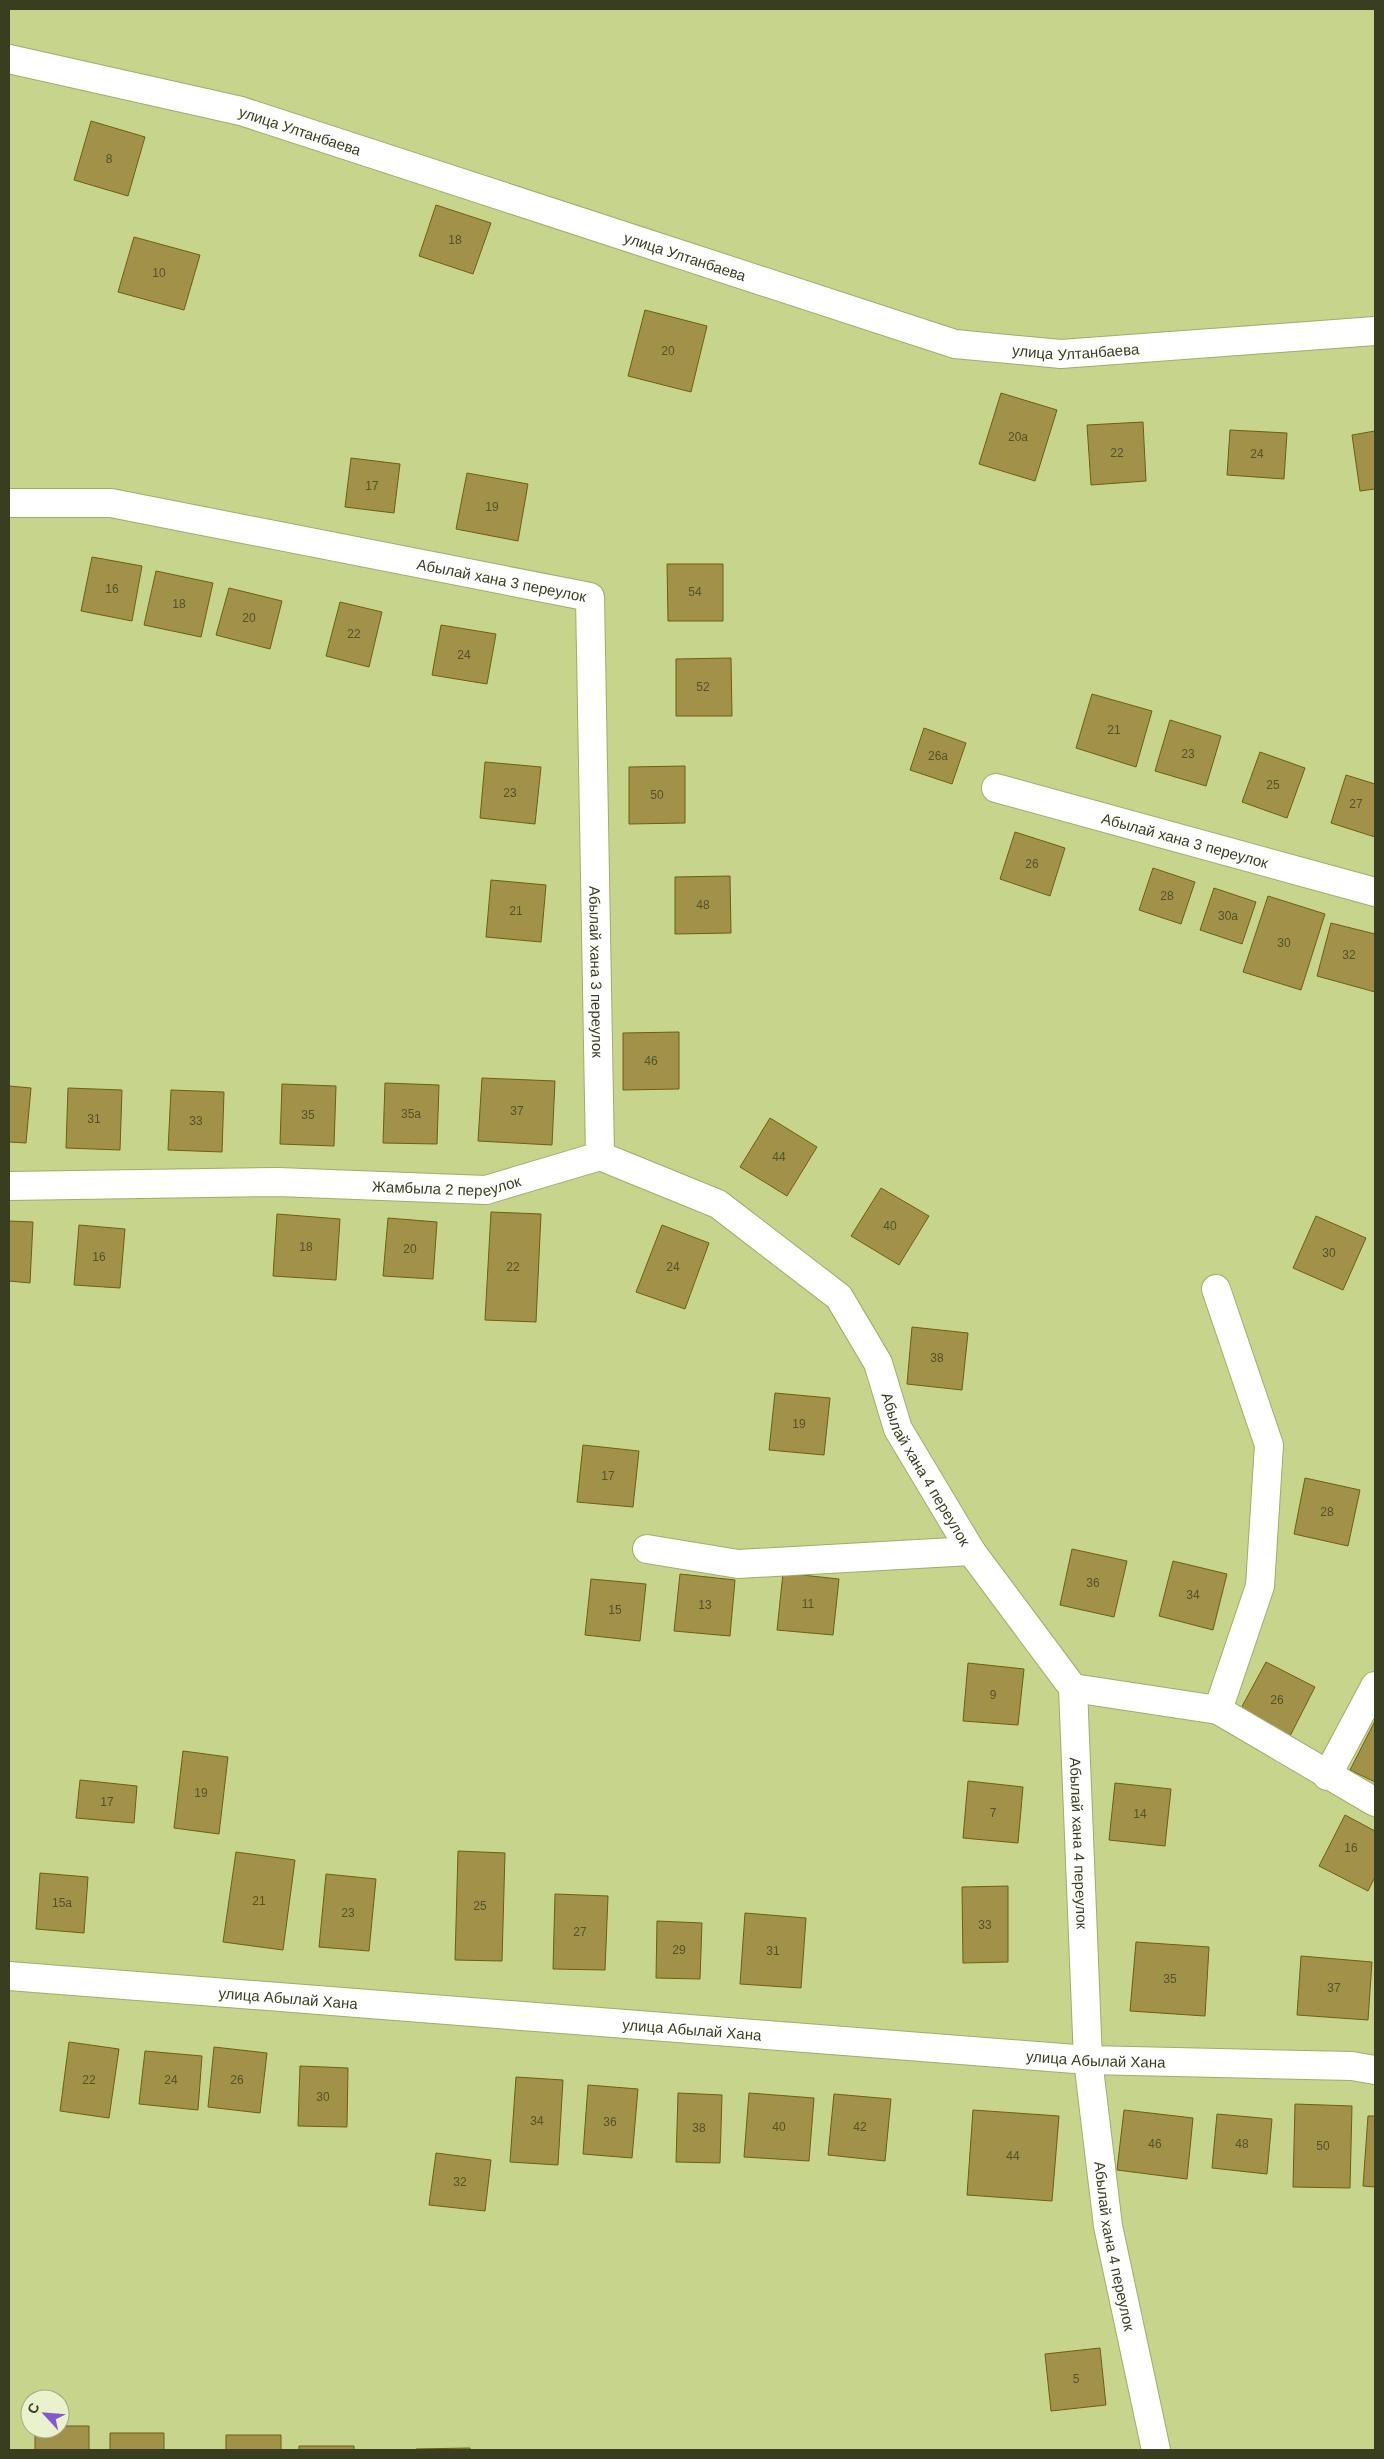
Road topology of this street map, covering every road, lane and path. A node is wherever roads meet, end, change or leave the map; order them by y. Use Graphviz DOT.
graph roads {
  1 [pos="9,59"];
  2 [pos="1375,332"];
  3 [pos="9,503"];
  4 [pos="996,788"];
  5 [pos="1375,892"];
  6 [pos="600,1156"];
  7 [pos="9,1186"];
  8 [pos="1216,1289"];
  9 [pos="646,1549"];
  10 [pos="971,1551"];
  11 [pos="1375,1686"];
  12 [pos="1073,1688"];
  13 [pos="1218,1710"];
  14 [pos="1327,1776"];
  15 [pos="1375,1802"];
  16 [pos="9,1976"];
  17 [pos="1088,2060"];
  18 [pos="1375,2070"];
  19 [pos="1156,2450"];
  1 -- 2 [label="street, улица Ултанбаева"];
  3 -- 6 [label="street, Абылай хана 3 переулок"];
  4 -- 5 [label="street, Абылай хана 3 переулок"];
  6 -- 7 [label="street, Жамбыла 2 переулок"];
  6 -- 10 [label="street, Абылай хана 4 переулок"];
  8 -- 13 [label="street"];
  9 -- 10 [label="street"];
  10 -- 12 [label="street, Абылай хана 4 переулок"];
  11 -- 14 [label="street"];
  12 -- 13 [label="street"];
  12 -- 17 [label="street, Абылай хана 4 переулок"];
  13 -- 14 [label="street"];
  14 -- 15 [label="street"];
  16 -- 17 [label="street, улица Абылай Хана"];
  17 -- 18 [label="street, улица Абылай Хана"];
  17 -- 19 [label="street, Абылай хана 4 переулок"];
}
